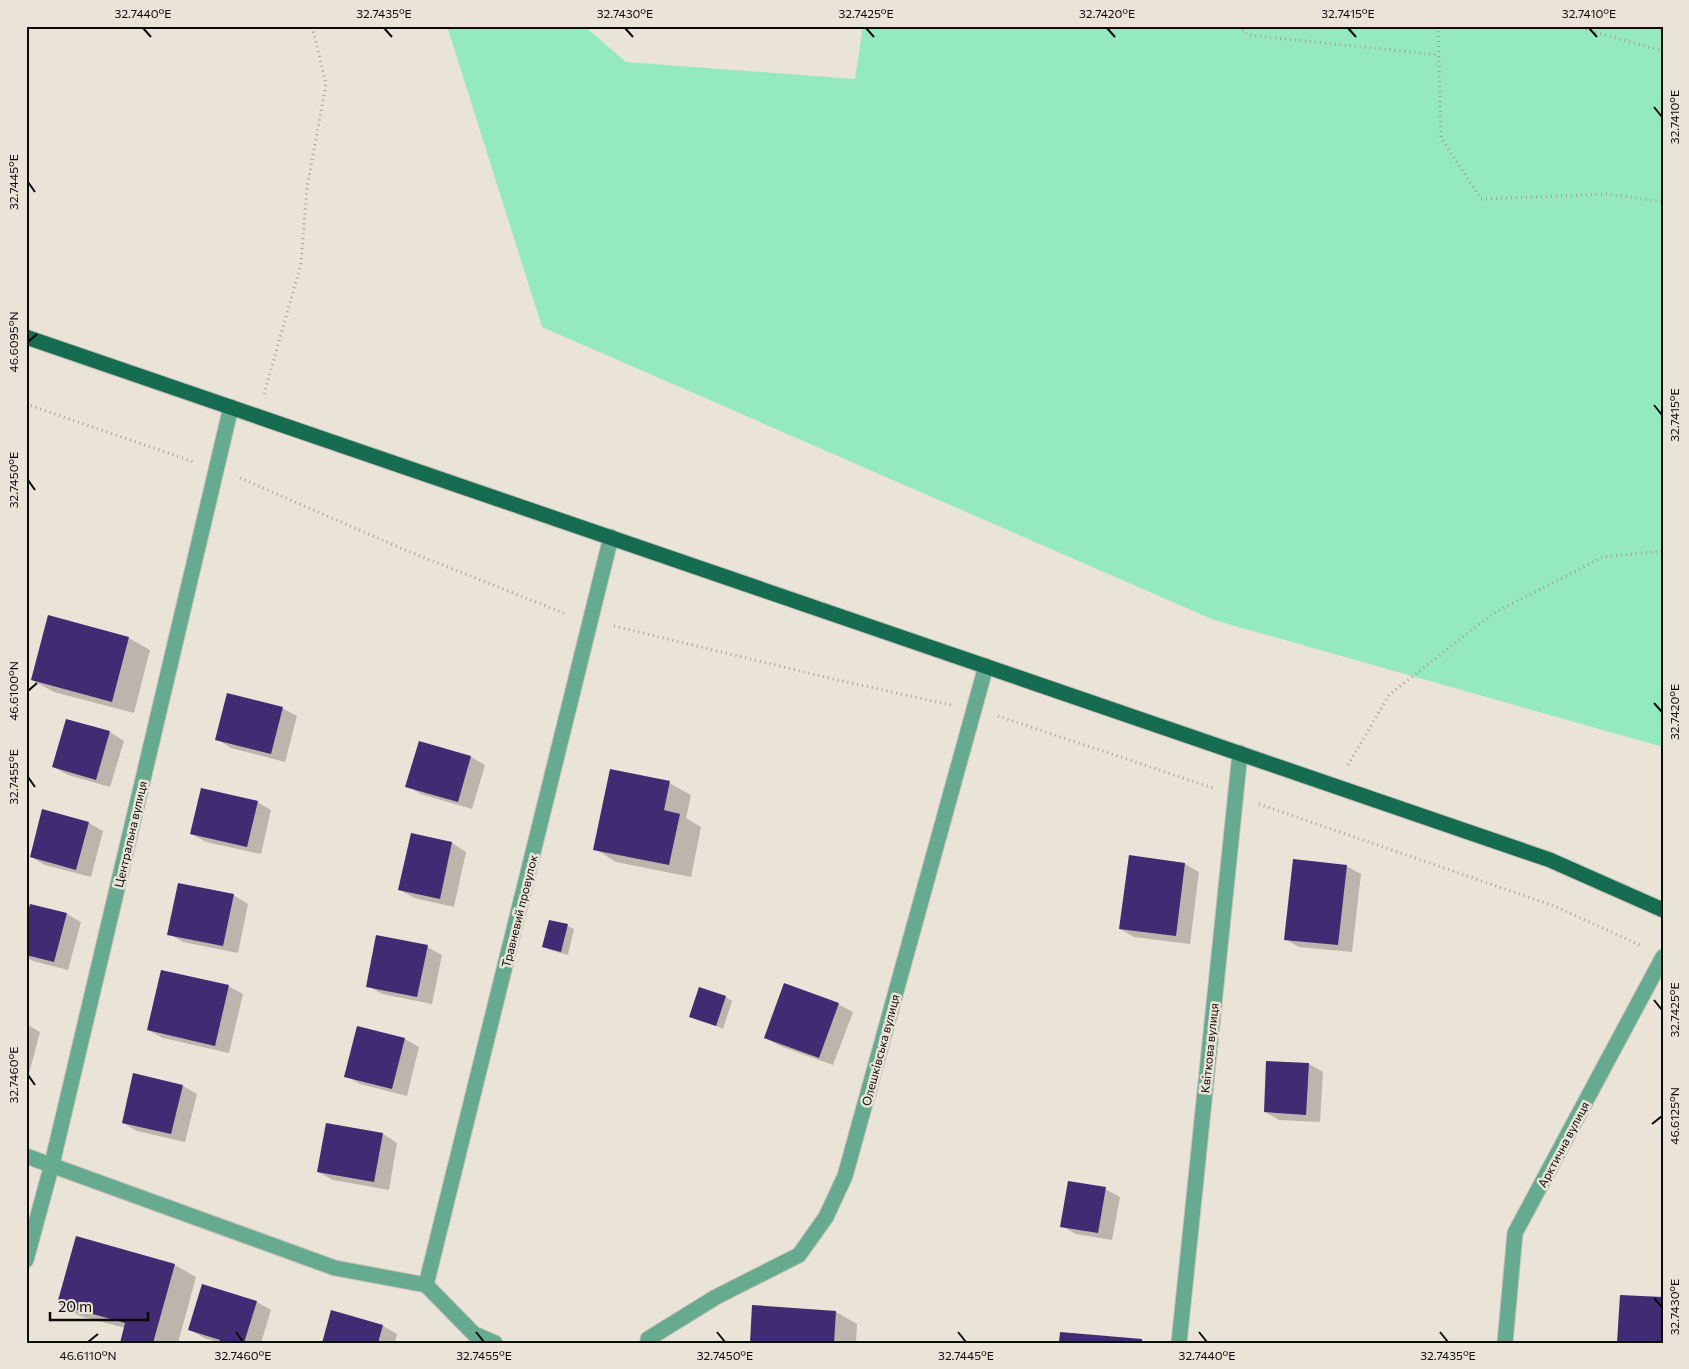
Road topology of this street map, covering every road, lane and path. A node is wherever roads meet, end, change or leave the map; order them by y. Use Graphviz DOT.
graph roads {
  1 [pos="312,26"];
  2 [pos="1239,26"];
  3 [pos="1438,26"];
  4 [pos="1583,26"];
  5 [pos="1663,52"];
  6 [pos="1438,55"];
  7 [pos="1663,202"];
  8 [pos="26,337"];
  9 [pos="26,404"];
  10 [pos="231,407"];
  11 [pos="257,416"];
  12 [pos="216,470"];
  13 [pos="611,538"];
  14 [pos="1663,551"];
  15 [pos="591,620"];
  16 [pos="986,666"];
  17 [pos="974,710"];
  18 [pos="1240,753"];
  19 [pos="1335,786"];
  20 [pos="1235,796"];
  21 [pos="1663,910"];
  22 [pos="1645,947"];
  23 [pos="1663,957"];
  24 [pos="26,1156"];
  25 [pos="52,1164"];
  26 [pos="26,1260"];
  27 [pos="426,1285"];
  28 [pos="480,1338"];
  29 [pos="646,1342"];
  30 [pos="495,1343"];
  31 [pos="1179,1343"];
  32 [pos="1505,1343"];
  1 -- 11 [label="path"];
  2 -- 6 [label="path"];
  3 -- 6 [label="path"];
  4 -- 5 [label="path"];
  6 -- 7 [label="path"];
  8 -- 10 [label="main road"];
  9 -- 12 [label="path"];
  10 -- 11 [label="main road"];
  10 -- 12 [label="lane, Центральна вулиця"];
  11 -- 13 [label="main road"];
  12 -- 15 [label="path"];
  12 -- 25 [label="lane, Центральна вулиця"];
  13 -- 15 [label="lane, Травневий провулок"];
  13 -- 16 [label="main road"];
  14 -- 19 [label="path"];
  15 -- 17 [label="path"];
  15 -- 27 [label="lane, Травневий провулок"];
  16 -- 17 [label="lane, Олешківська вулиця"];
  16 -- 18 [label="main road"];
  17 -- 20 [label="path"];
  17 -- 29 [label="lane, Олешківська вулиця"];
  18 -- 19 [label="main road"];
  18 -- 20 [label="lane, Квіткова вулиця"];
  19 -- 21 [label="main road"];
  20 -- 22 [label="path"];
  20 -- 31 [label="lane, Квіткова вулиця"];
  23 -- 32 [label="lane, Арктична вулиця"];
  24 -- 25 [label="lane"];
  25 -- 26 [label="lane, Центральна вулиця"];
  25 -- 27 [label="lane"];
  27 -- 28 [label="lane"];
  28 -- 30 [label="lane"];
}
